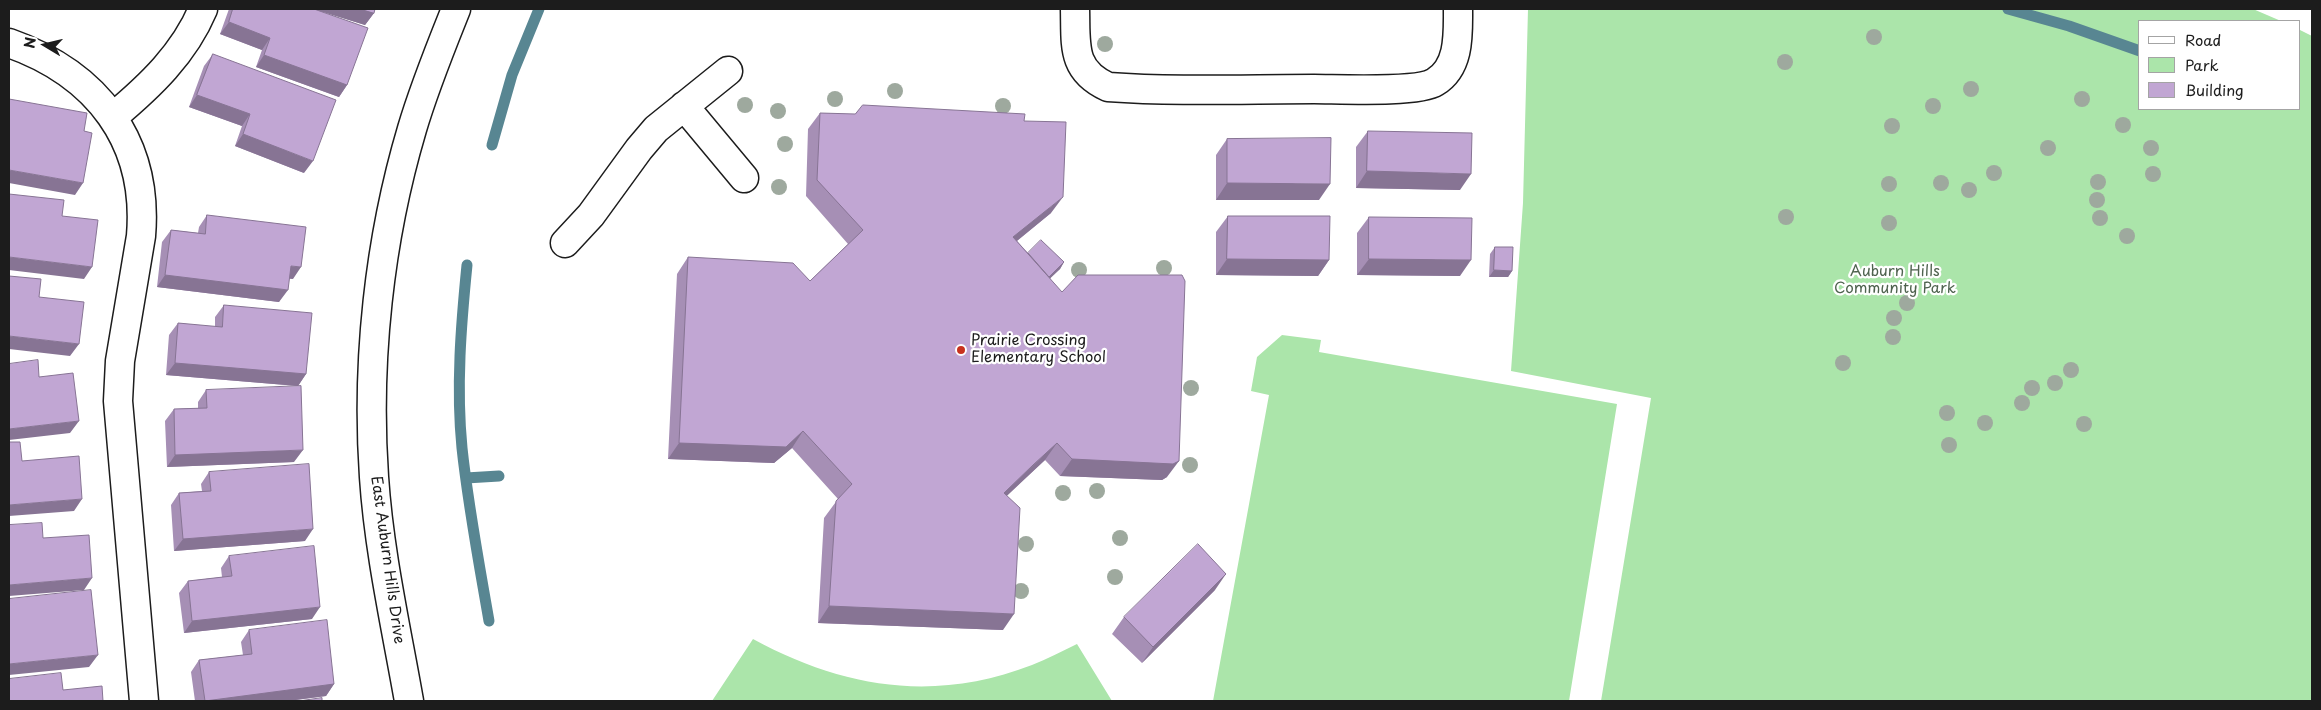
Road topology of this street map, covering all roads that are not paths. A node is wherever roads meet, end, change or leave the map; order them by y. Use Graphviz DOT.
graph roads {
  1 [pos="203,9"];
  2 [pos="456,9"];
  3 [pos="1075,9"];
  4 [pos="1458,9"];
  5 [pos="9,43"];
  6 [pos="728,70"];
  7 [pos="684,106"];
  8 [pos="113,118"];
  9 [pos="744,178"];
  10 [pos="565,243"];
  11 [pos="144,701"];
  12 [pos="409,701"];
  1 -- 8 [label="street"];
  2 -- 12 [label="street, East Auburn Hills Drive"];
  3 -- 4 [label="street"];
  5 -- 8 [label="street"];
  6 -- 7 [label="street"];
  7 -- 9 [label="street"];
  7 -- 10 [label="street"];
  8 -- 11 [label="street"];
}
